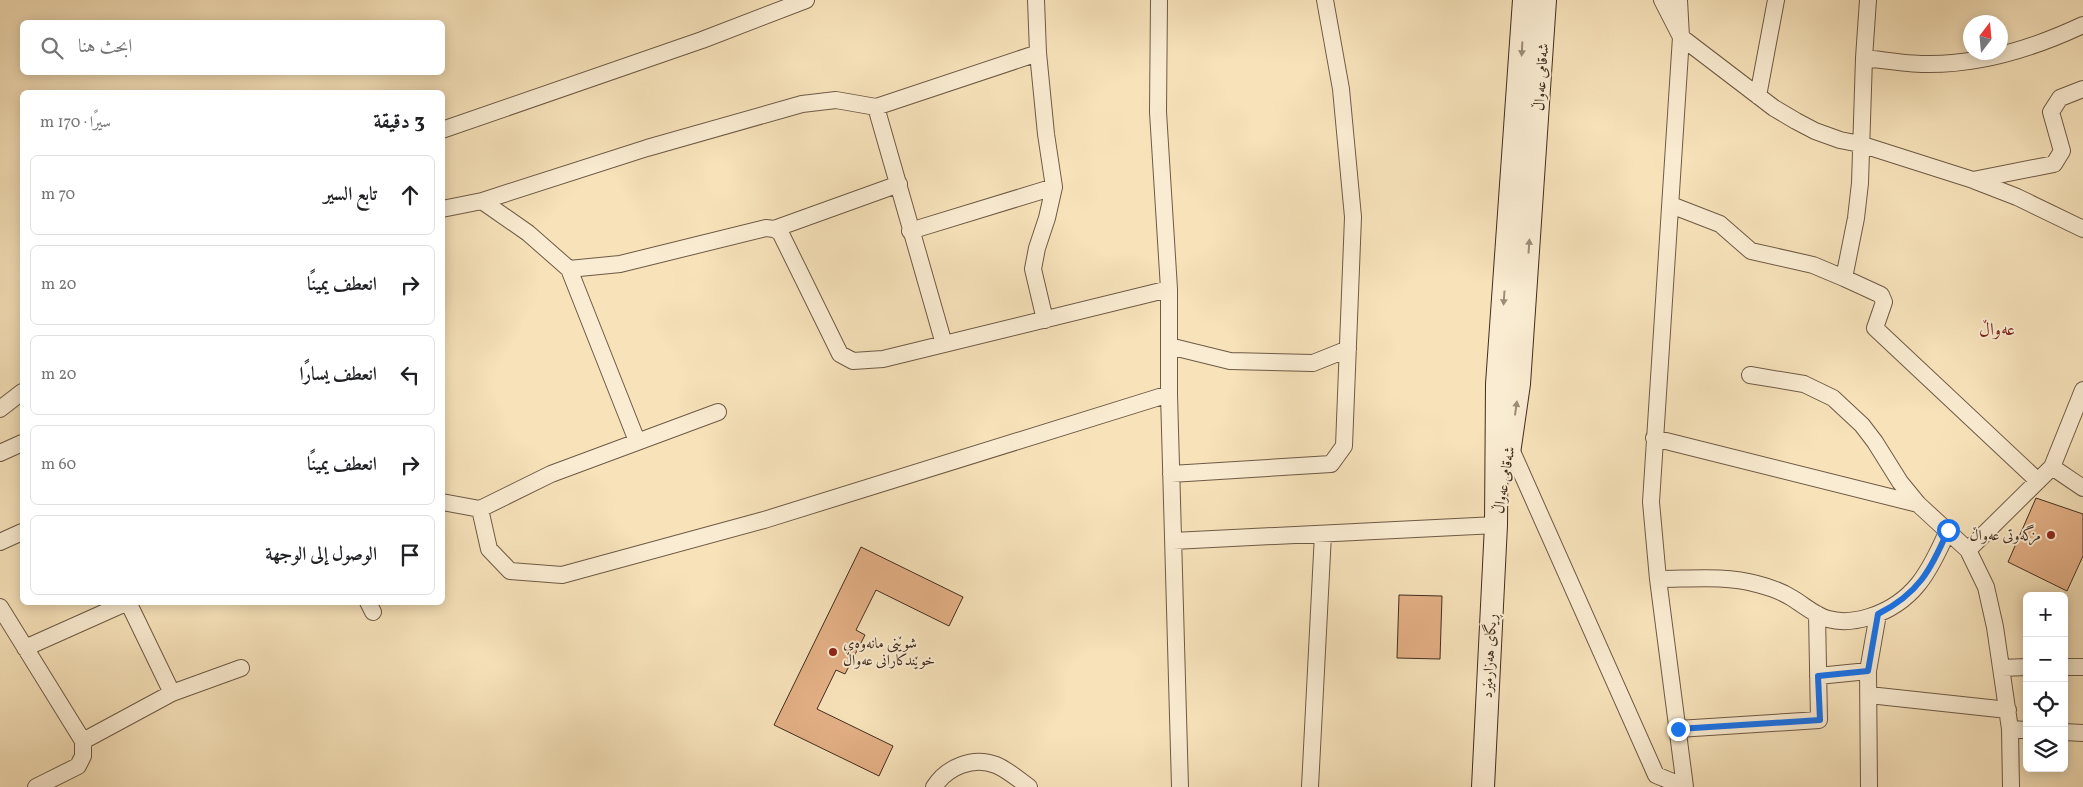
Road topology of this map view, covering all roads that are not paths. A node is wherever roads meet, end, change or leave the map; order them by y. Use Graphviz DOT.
graph roads {
  1 [pos="806,0"];
  2 [pos="1036,0"];
  3 [pos="1159,0"];
  4 [pos="1325,0"];
  5 [pos="1524,0"];
  6 [pos="1545,0"];
  7 [pos="1662,0"];
  8 [pos="1679,0"];
  9 [pos="1776,0"];
  10 [pos="1868,0"];
  11 [pos="2083,25"];
  12 [pos="1681,37"];
  13 [pos="1038,53"];
  14 [pos="1864,58"];
  15 [pos="2083,89"];
  16 [pos="1758,96"];
  17 [pos="876,107"];
  18 [pos="445,129"];
  19 [pos="1860,144"];
  20 [pos="1973,180"];
  21 [pos="898,184"];
  22 [pos="1054,187"];
  23 [pos="482,201"];
  24 [pos="1671,205"];
  25 [pos="445,208"];
  26 [pos="2079,224"];
  27 [pos="774,229"];
  28 [pos="910,231"];
  29 [pos="569,269"];
  30 [pos="1844,278"];
  31 [pos="1169,289"];
  32 [pos="1045,320"];
  33 [pos="944,344"];
  34 [pos="1169,346"];
  35 [pos="1348,350"];
  36 [pos="1750,374"];
  37 [pos="2083,390"];
  38 [pos="20,394"];
  39 [pos="1169,394"];
  40 [pos="0,409"];
  41 [pos="718,412"];
  42 [pos="1654,438"];
  43 [pos="637,441"];
  44 [pos="20,444"];
  45 [pos="1510,446"];
  46 [pos="0,453"];
  47 [pos="2052,467"];
  48 [pos="1171,474"];
  49 [pos="2038,481"];
  50 [pos="2083,488"];
  51 [pos="445,503"];
  52 [pos="1918,504"];
  53 [pos="480,509"];
  54 [pos="1496,525"];
  55 [pos="1948,530"];
  56 [pos="20,533"];
  57 [pos="1323,534"];
  58 [pos="1173,541"];
  59 [pos="0,542"];
  60 [pos="1968,550"];
  61 [pos="1658,579"];
  62 [pos="121,605"];
  63 [pos="129,605"];
  64 [pos="0,607"];
  65 [pos="1817,614"];
  66 [pos="1878,614"];
  67 [pos="25,648"];
  68 [pos="2068,667"];
  69 [pos="2083,667"];
  70 [pos="241,668"];
  71 [pos="2002,668"];
  72 [pos="2023,668"];
  73 [pos="1868,671"];
  74 [pos="1818,676"];
  75 [pos="172,694"];
  76 [pos="1868,695"];
  77 [pos="2008,710"];
  78 [pos="1678,729"];
  79 [pos="2010,729"];
  80 [pos="2023,730"];
  81 [pos="2068,732"];
  82 [pos="2083,733"];
  83 [pos="83,742"];
  84 [pos="36,787"];
  85 [pos="934,787"];
  86 [pos="1029,787"];
  87 [pos="1180,787"];
  88 [pos="1310,787"];
  89 [pos="1483,787"];
  90 [pos="1868,787"];
  91 [pos="2011,787"];
  1 -- 18 [label="street"];
  2 -- 13 [label="street"];
  3 -- 31 [label="street"];
  4 -- 35 [label="street"];
  5 -- 54 [label="main road, شەقامی عەواڵ, one-way"];
  45 -- 6 [label="main road, شەقامی عەواڵ, one-way"];
  7 -- 12 [label="street"];
  8 -- 12 [label="street"];
  9 -- 16 [label="street"];
  10 -- 14 [label="street"];
  11 -- 14 [label="street"];
  12 -- 16 [label="street"];
  12 -- 24 [label="street"];
  13 -- 17 [label="street"];
  13 -- 22 [label="street"];
  14 -- 19 [label="street"];
  15 -- 20 [label="street"];
  16 -- 19 [label="street"];
  17 -- 21 [label="street"];
  17 -- 23 [label="street"];
  19 -- 20 [label="street"];
  19 -- 30 [label="street"];
  20 -- 26 [label="street"];
  21 -- 27 [label="street"];
  21 -- 28 [label="street"];
  22 -- 28 [label="street"];
  22 -- 32 [label="street"];
  23 -- 25 [label="street"];
  23 -- 29 [label="street"];
  24 -- 30 [label="street"];
  24 -- 42 [label="street"];
  27 -- 29 [label="street"];
  27 -- 33 [label="street"];
  28 -- 33 [label="street"];
  29 -- 43 [label="street"];
  30 -- 49 [label="street"];
  31 -- 32 [label="street"];
  31 -- 34 [label="street"];
  32 -- 33 [label="street"];
  34 -- 35 [label="street"];
  34 -- 39 [label="street"];
  35 -- 48 [label="street"];
  36 -- 52 [label="street"];
  37 -- 47 [label="street"];
  38 -- 40 [label="street"];
  39 -- 48 [label="street"];
  39 -- 53 [label="street"];
  41 -- 43 [label="street"];
  42 -- 52 [label="street"];
  42 -- 61 [label="street"];
  43 -- 53 [label="street"];
  44 -- 46 [label="street"];
  45 -- 54 [label="main road, شەقامی عەواڵ"];
  45 -- 78 [label="street"];
  47 -- 49 [label="street"];
  47 -- 50 [label="street"];
  48 -- 58 [label="street"];
  49 -- 60 [label="street"];
  51 -- 53 [label="street"];
  52 -- 55 [label="street"];
  54 -- 57 [label="street"];
  54 -- 89 [label="main road, ڕیگای هەزارمێرد"];
  55 -- 60 [label="street"];
  55 -- 66 [label="street"];
  56 -- 59 [label="street"];
  57 -- 58 [label="street"];
  57 -- 88 [label="street"];
  58 -- 87 [label="street"];
  60 -- 71 [label="street"];
  61 -- 65 [label="street"];
  61 -- 78 [label="street"];
  62 -- 67 [label="street"];
  63 -- 75 [label="street"];
  64 -- 67 [label="street"];
  65 -- 66 [label="street"];
  65 -- 74 [label="street"];
  66 -- 73 [label="street"];
  67 -- 83 [label="street"];
  68 -- 69 [label="street"];
  70 -- 75 [label="street"];
  71 -- 72 [label="street"];
  71 -- 77 [label="street"];
  73 -- 74 [label="street"];
  73 -- 76 [label="street"];
  74 -- 78 [label="street"];
  75 -- 83 [label="street"];
  76 -- 77 [label="street"];
  76 -- 90 [label="street"];
  77 -- 79 [label="street"];
  79 -- 80 [label="street"];
  79 -- 91 [label="street"];
  81 -- 82 [label="street"];
  83 -- 84 [label="street"];
  85 -- 86 [label="street"];
}
